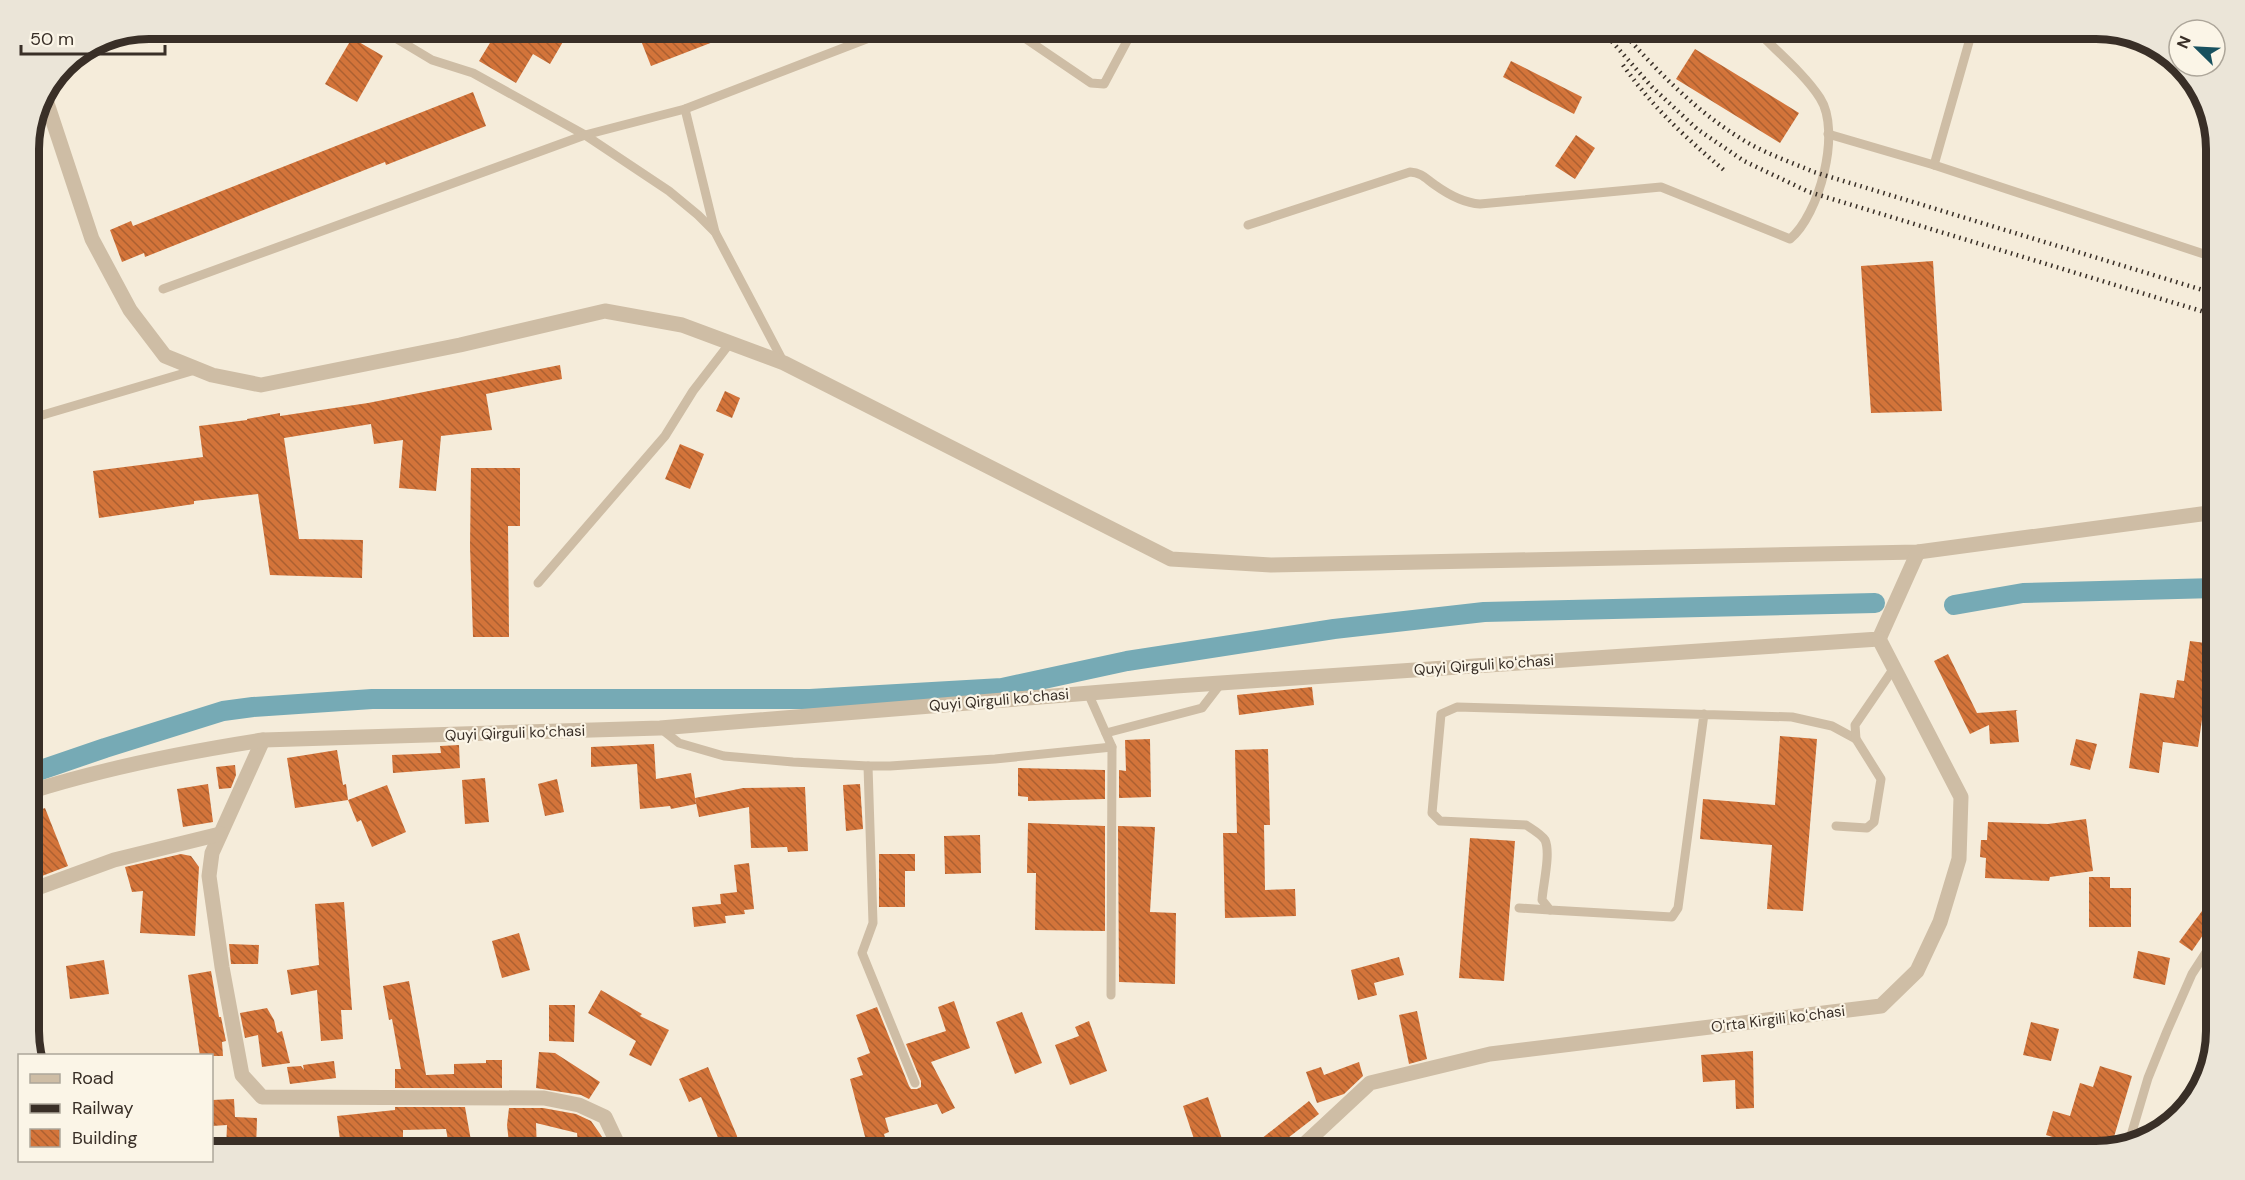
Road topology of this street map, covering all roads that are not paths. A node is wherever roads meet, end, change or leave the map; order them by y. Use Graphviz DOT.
graph roads {
  1 [pos="397,39"];
  2 [pos="866,39"];
  3 [pos="1026,39"];
  4 [pos="1128,39"];
  5 [pos="1764,39"];
  6 [pos="1970,39"];
  7 [pos="48,106"];
  8 [pos="685,108"];
  9 [pos="1828,134"];
  10 [pos="585,135"];
  11 [pos="1934,165"];
  12 [pos="1248,225"];
  13 [pos="715,232"];
  14 [pos="2206,255"];
  15 [pos="163,289"];
  16 [pos="730,343"];
  17 [pos="784,363"];
  18 [pos="197,369"];
  19 [pos="39,416"];
  20 [pos="2206,513"];
  21 [pos="1918,552"];
  22 [pos="538,583"];
  23 [pos="1879,639"];
  24 [pos="1894,668"];
  25 [pos="1222,682"];
  26 [pos="1088,693"];
  27 [pos="1704,714"];
  28 [pos="660,729"];
  29 [pos="1106,734"];
  30 [pos="1856,739"];
  31 [pos="263,740"];
  32 [pos="1112,747"];
  33 [pos="868,766"];
  34 [pos="39,789"];
  35 [pos="1836,826"];
  36 [pos="220,834"];
  37 [pos="39,887"];
  38 [pos="1519,908"];
  39 [pos="1550,910"];
  40 [pos="2206,952"];
  41 [pos="1111,995"];
  42 [pos="915,1083"];
  43 [pos="2131,1135"];
  44 [pos="616,1141"];
  45 [pos="1309,1141"];
  1 -- 10 [label="lane"];
  2 -- 8 [label="lane"];
  3 -- 4 [label="lane"];
  5 -- 9 [label="lane"];
  6 -- 11 [label="lane"];
  7 -- 18 [label="street"];
  8 -- 10 [label="lane"];
  8 -- 13 [label="lane"];
  9 -- 11 [label="lane"];
  9 -- 12 [label="lane"];
  10 -- 13 [label="lane"];
  10 -- 15 [label="lane"];
  11 -- 14 [label="lane"];
  13 -- 17 [label="lane"];
  16 -- 17 [label="street"];
  16 -- 18 [label="street"];
  16 -- 22 [label="lane"];
  17 -- 21 [label="street"];
  18 -- 19 [label="lane"];
  20 -- 21 [label="street"];
  21 -- 23 [label="street"];
  23 -- 24 [label="street, Oʻrta Kirgili koʻchasi"];
  23 -- 25 [label="street, Quyi Qirguli koʻchasi"];
  24 -- 30 [label="lane"];
  24 -- 45 [label="street, Oʻrta Kirgili koʻchasi"];
  25 -- 26 [label="street, Quyi Qirguli koʻchasi"];
  25 -- 29 [label="lane"];
  26 -- 28 [label="street, Quyi Qirguli koʻchasi"];
  26 -- 29 [label="lane"];
  27 -- 30 [label="lane"];
  27 -- 39 [label="lane"];
  27 -- 39 [label="lane"];
  28 -- 31 [label="street, Quyi Qirguli koʻchasi"];
  28 -- 33 [label="lane"];
  29 -- 32 [label="lane"];
  30 -- 35 [label="lane"];
  31 -- 34 [label="street, Quyi Qirguli koʻchasi"];
  31 -- 36 [label="street"];
  32 -- 33 [label="lane"];
  32 -- 41 [label="lane"];
  33 -- 42 [label="lane"];
  36 -- 37 [label="street"];
  36 -- 44 [label="street"];
  38 -- 39 [label="lane"];
  40 -- 43 [label="lane"];
}
